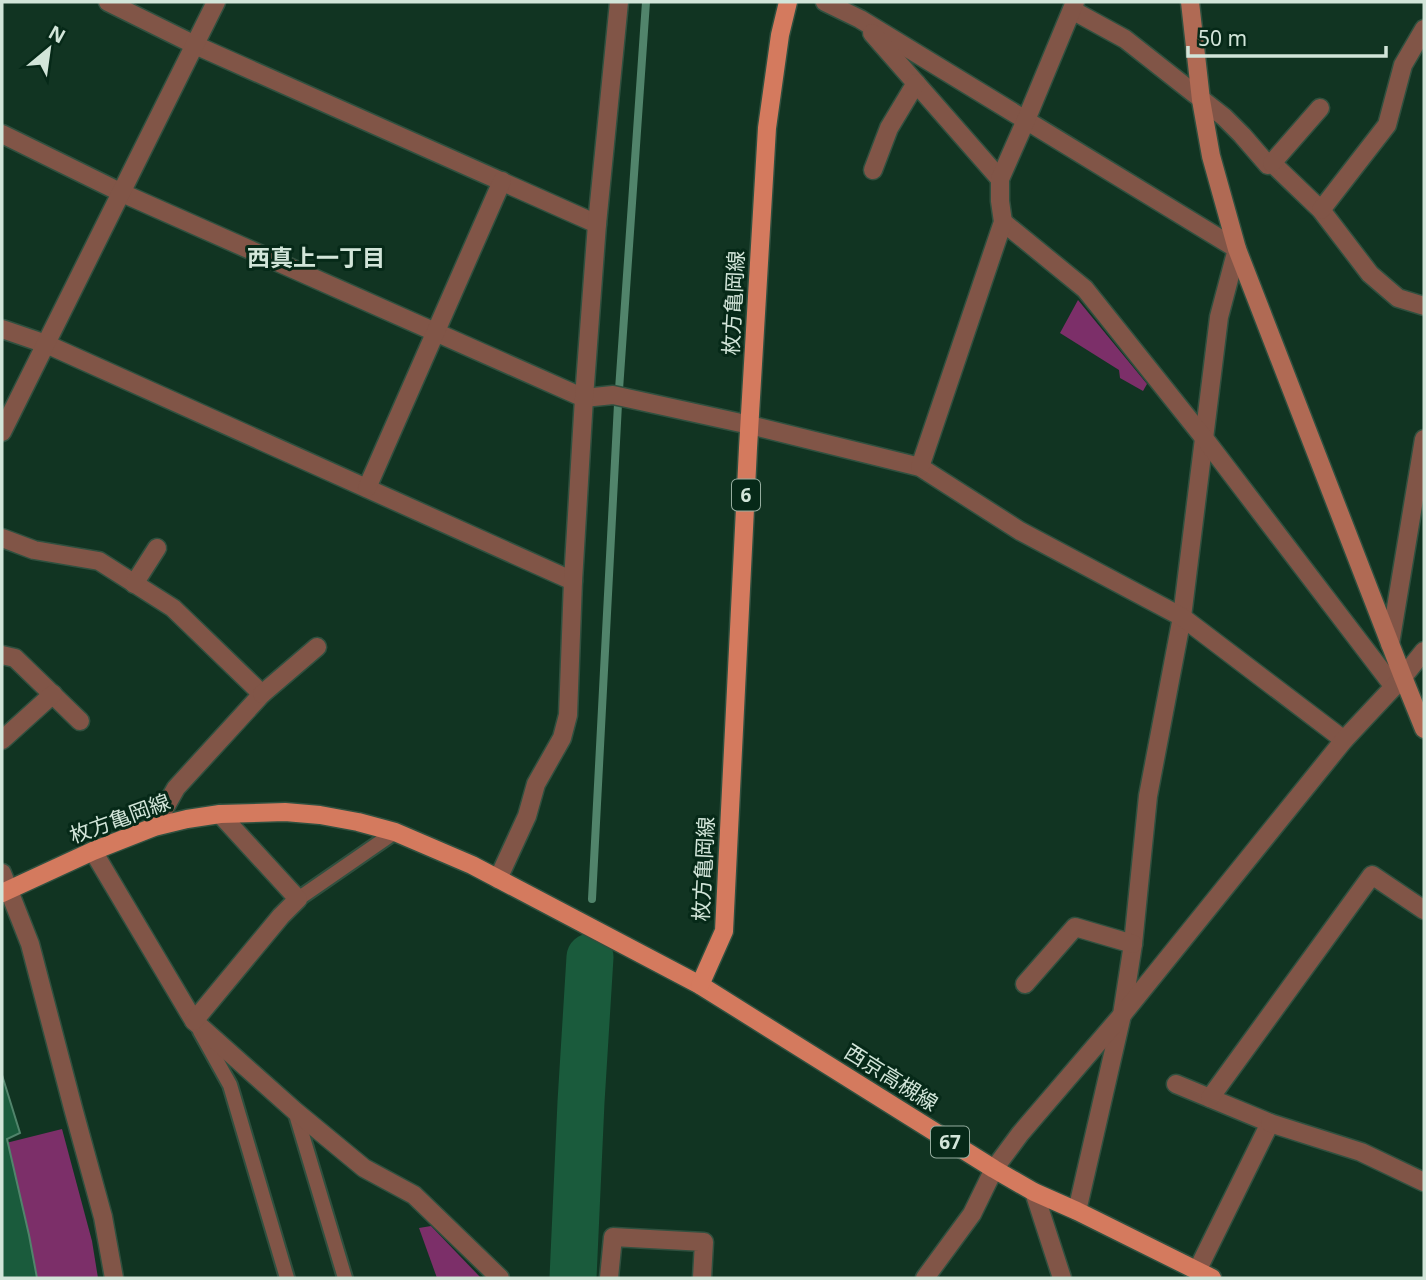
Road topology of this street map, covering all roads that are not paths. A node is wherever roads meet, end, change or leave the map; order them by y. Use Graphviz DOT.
graph roads {
  1 [pos="108,2"];
  2 [pos="216,2"];
  3 [pos="619,2"];
  4 [pos="788,2"];
  5 [pos="825,2"];
  6 [pos="1190,2"];
  7 [pos="1074,6"];
  8 [pos="860,19"];
  9 [pos="1424,29"];
  10 [pos="195,44"];
  11 [pos="916,83"];
  12 [pos="1201,100"];
  13 [pos="1320,108"];
  14 [pos="1026,120"];
  15 [pos="2,134"];
  16 [pos="1272,163"];
  17 [pos="873,170"];
  18 [pos="1000,179"];
  19 [pos="502,181"];
  20 [pos="122,193"];
  21 [pos="1321,210"];
  22 [pos="1003,222"];
  23 [pos="597,223"];
  24 [pos="1237,249"];
  25 [pos="1424,306"];
  26 [pos="2,328"];
  27 [pos="435,333"];
  28 [pos="46,344"];
  29 [pos="584,398"];
  30 [pos="750,425"];
  31 [pos="2,432"];
  32 [pos="1204,438"];
  33 [pos="1424,439"];
  34 [pos="920,467"];
  35 [pos="367,488"];
  36 [pos="2,538"];
  37 [pos="157,548"];
  38 [pos="573,581"];
  39 [pos="134,584"];
  40 [pos="1182,617"];
  41 [pos="1390,644"];
  42 [pos="317,647"];
  43 [pos="1424,651"];
  44 [pos="2,655"];
  45 [pos="1398,682"];
  46 [pos="53,694"];
  47 [pos="262,694"];
  48 [pos="1420,710"];
  49 [pos="80,721"];
  50 [pos="1424,729"];
  51 [pos="2,740"];
  52 [pos="1344,740"];
  53 [pos="220,814"];
  54 [pos="154,827"];
  55 [pos="395,832"];
  56 [pos="93,851"];
  57 [pos="498,879"];
  58 [pos="4,885"];
  59 [pos="298,898"];
  60 [pos="1424,910"];
  61 [pos="1133,944"];
  62 [pos="1025,984"];
  63 [pos="700,985"];
  64 [pos="1122,1015"];
  65 [pos="194,1021"];
  66 [pos="1177,1084"];
  67 [pos="1210,1098"];
  68 [pos="295,1111"];
  69 [pos="1270,1123"];
  70 [pos="994,1169"];
  71 [pos="1424,1182"];
  72 [pos="1034,1192"];
  73 [pos="1077,1211"];
  74 [pos="1204,1275"];
  75 [pos="114,1278"];
  76 [pos="287,1278"];
  77 [pos="345,1278"];
  78 [pos="500,1278"];
  79 [pos="608,1278"];
  80 [pos="702,1278"];
  81 [pos="925,1278"];
  82 [pos="1062,1278"];
  1 -- 10 [label="street"];
  2 -- 10 [label="street"];
  3 -- 23 [label="street"];
  4 -- 30 [label="main road, 枚方亀岡線 / 6"];
  5 -- 8 [label="street"];
  6 -- 12 [label="street"];
  7 -- 12 [label="street"];
  7 -- 14 [label="street"];
  8 -- 11 [label="street"];
  8 -- 14 [label="street"];
  9 -- 21 [label="street"];
  10 -- 19 [label="street"];
  10 -- 20 [label="street"];
  11 -- 17 [label="street"];
  11 -- 18 [label="street"];
  12 -- 16 [label="street"];
  12 -- 24 [label="street"];
  13 -- 16 [label="street"];
  14 -- 18 [label="street"];
  14 -- 24 [label="street"];
  15 -- 20 [label="street"];
  16 -- 21 [label="street"];
  18 -- 22 [label="street"];
  19 -- 23 [label="street"];
  19 -- 27 [label="street"];
  20 -- 27 [label="street"];
  20 -- 28 [label="street"];
  21 -- 25 [label="street"];
  22 -- 32 [label="street"];
  22 -- 34 [label="street"];
  23 -- 29 [label="street"];
  24 -- 32 [label="street"];
  24 -- 41 [label="street"];
  26 -- 28 [label="street"];
  27 -- 29 [label="street"];
  27 -- 35 [label="street"];
  28 -- 31 [label="street"];
  28 -- 35 [label="street"];
  29 -- 30 [label="street"];
  29 -- 38 [label="street"];
  30 -- 34 [label="street"];
  30 -- 63 [label="main road, 枚方亀岡線 / 6"];
  32 -- 40 [label="street"];
  32 -- 45 [label="street"];
  33 -- 41 [label="street"];
  34 -- 40 [label="street"];
  35 -- 38 [label="street"];
  36 -- 39 [label="street"];
  37 -- 39 [label="street"];
  38 -- 57 [label="street"];
  39 -- 47 [label="street"];
  40 -- 52 [label="street"];
  40 -- 61 [label="street"];
  41 -- 45 [label="street"];
  42 -- 47 [label="street"];
  43 -- 45 [label="street"];
  44 -- 46 [label="street"];
  45 -- 48 [label="street"];
  45 -- 52 [label="street"];
  46 -- 49 [label="street"];
  46 -- 51 [label="street"];
  47 -- 54 [label="street"];
  48 -- 50 [label="street"];
  52 -- 64 [label="street"];
  53 -- 54 [label="main road, 枚方亀岡線"];
  53 -- 55 [label="main road, 枚方亀岡線"];
  53 -- 59 [label="street"];
  54 -- 56 [label="main road, 枚方亀岡線"];
  55 -- 57 [label="main road, 枚方亀岡線"];
  55 -- 59 [label="lane"];
  56 -- 58 [label="main road, 枚方亀岡線"];
  56 -- 65 [label="street"];
  57 -- 63 [label="main road, 枚方亀岡線"];
  58 -- 75 [label="street"];
  59 -- 65 [label="street"];
  60 -- 67 [label="street"];
  61 -- 62 [label="street"];
  61 -- 64 [label="street"];
  63 -- 70 [label="main road, 西京高槻線 / 67"];
  64 -- 70 [label="street"];
  64 -- 73 [label="street"];
  65 -- 68 [label="street"];
  65 -- 76 [label="lane"];
  66 -- 67 [label="street"];
  67 -- 69 [label="street"];
  68 -- 77 [label="lane"];
  68 -- 78 [label="street"];
  69 -- 71 [label="street"];
  69 -- 74 [label="street"];
  70 -- 72 [label="main road, 西京高槻線 / 67"];
  70 -- 81 [label="street"];
  72 -- 73 [label="main road, 西京高槻線 / 67"];
  72 -- 82 [label="street"];
  73 -- 74 [label="main road, 西京高槻線 / 67"];
  79 -- 80 [label="street"];
}
